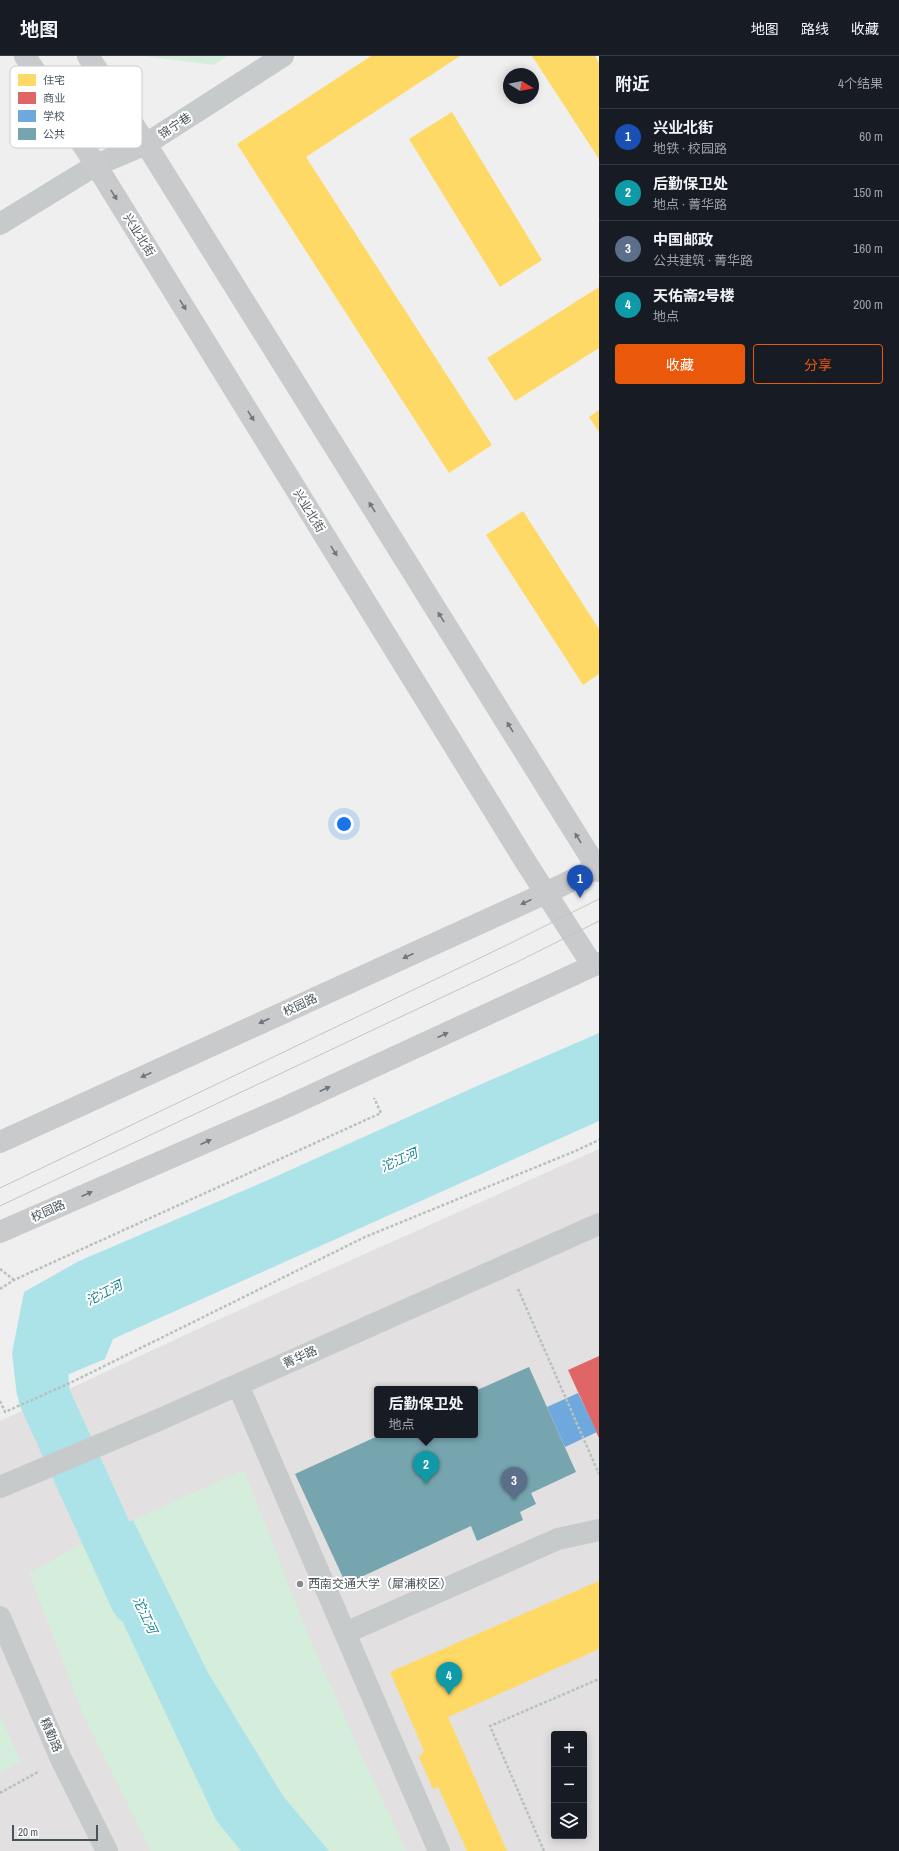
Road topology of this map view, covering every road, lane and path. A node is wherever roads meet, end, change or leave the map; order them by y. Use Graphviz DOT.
graph roads {
  1 [pos="25,56"];
  2 [pos="88,56"];
  3 [pos="283,56"];
  4 [pos="32,66"];
  5 [pos="95,66"];
  6 [pos="142,138"];
  7 [pos="146,144"];
  8 [pos="142,146"];
  9 [pos="85,148"];
  10 [pos="136,148"];
  11 [pos="96,165"];
  12 [pos="0,224"];
  13 [pos="598,868"];
  14 [pos="546,893"];
  15 [pos="596,965"];
  16 [pos="374,1098"];
  17 [pos="599,1140"];
  18 [pos="0,1142"];
  19 [pos="599,1224"];
  20 [pos="0,1232"];
  21 [pos="507,1265"];
  22 [pos="0,1269"];
  23 [pos="14,1280"];
  24 [pos="0,1289"];
  25 [pos="238,1385"];
  26 [pos="0,1401"];
  27 [pos="599,1474"];
  28 [pos="4,1486"];
  29 [pos="599,1530"];
  30 [pos="0,1618"];
  31 [pos="345,1633"];
  32 [pos="599,1680"];
  33 [pos="61,1759"];
  34 [pos="0,1793"];
  35 [pos="107,1851"];
  36 [pos="439,1851"];
  37 [pos="544,1851"];
  1 -- 4 [label="street, 兴业北街"];
  2 -- 5 [label="street"];
  3 -- 7 [label="street, 锦宁巷"];
  6 -- 7 [label="street"];
  7 -- 8 [label="street, 锦宁巷"];
  13 -- 7 [label="street, one-way"];
  9 -- 11 [label="street, 兴业北街"];
  10 -- 11 [label="street, 锦宁巷"];
  11 -- 12 [label="street, 锦宁巷"];
  11 -- 14 [label="street, 兴业北街, one-way"];
  13 -- 14 [label="street, 校园路"];
  14 -- 15 [label="street, 兴业北街"];
  14 -- 18 [label="street, 校园路, one-way"];
  20 -- 15 [label="street, 校园路, one-way"];
  16 -- 23 [label="path"];
  17 -- 26 [label="path"];
  19 -- 21 [label="street, 菁华路"];
  21 -- 25 [label="street, 菁华路"];
  21 -- 27 [label="path"];
  22 -- 23 [label="path"];
  23 -- 24 [label="path"];
  25 -- 28 [label="street, 菁华路"];
  25 -- 31 [label="street"];
  29 -- 31 [label="street"];
  30 -- 33 [label="street, 精勤路"];
  31 -- 36 [label="street"];
  32 -- 37 [label="path"];
  33 -- 34 [label="path"];
  33 -- 35 [label="street, 精勤路"];
}
